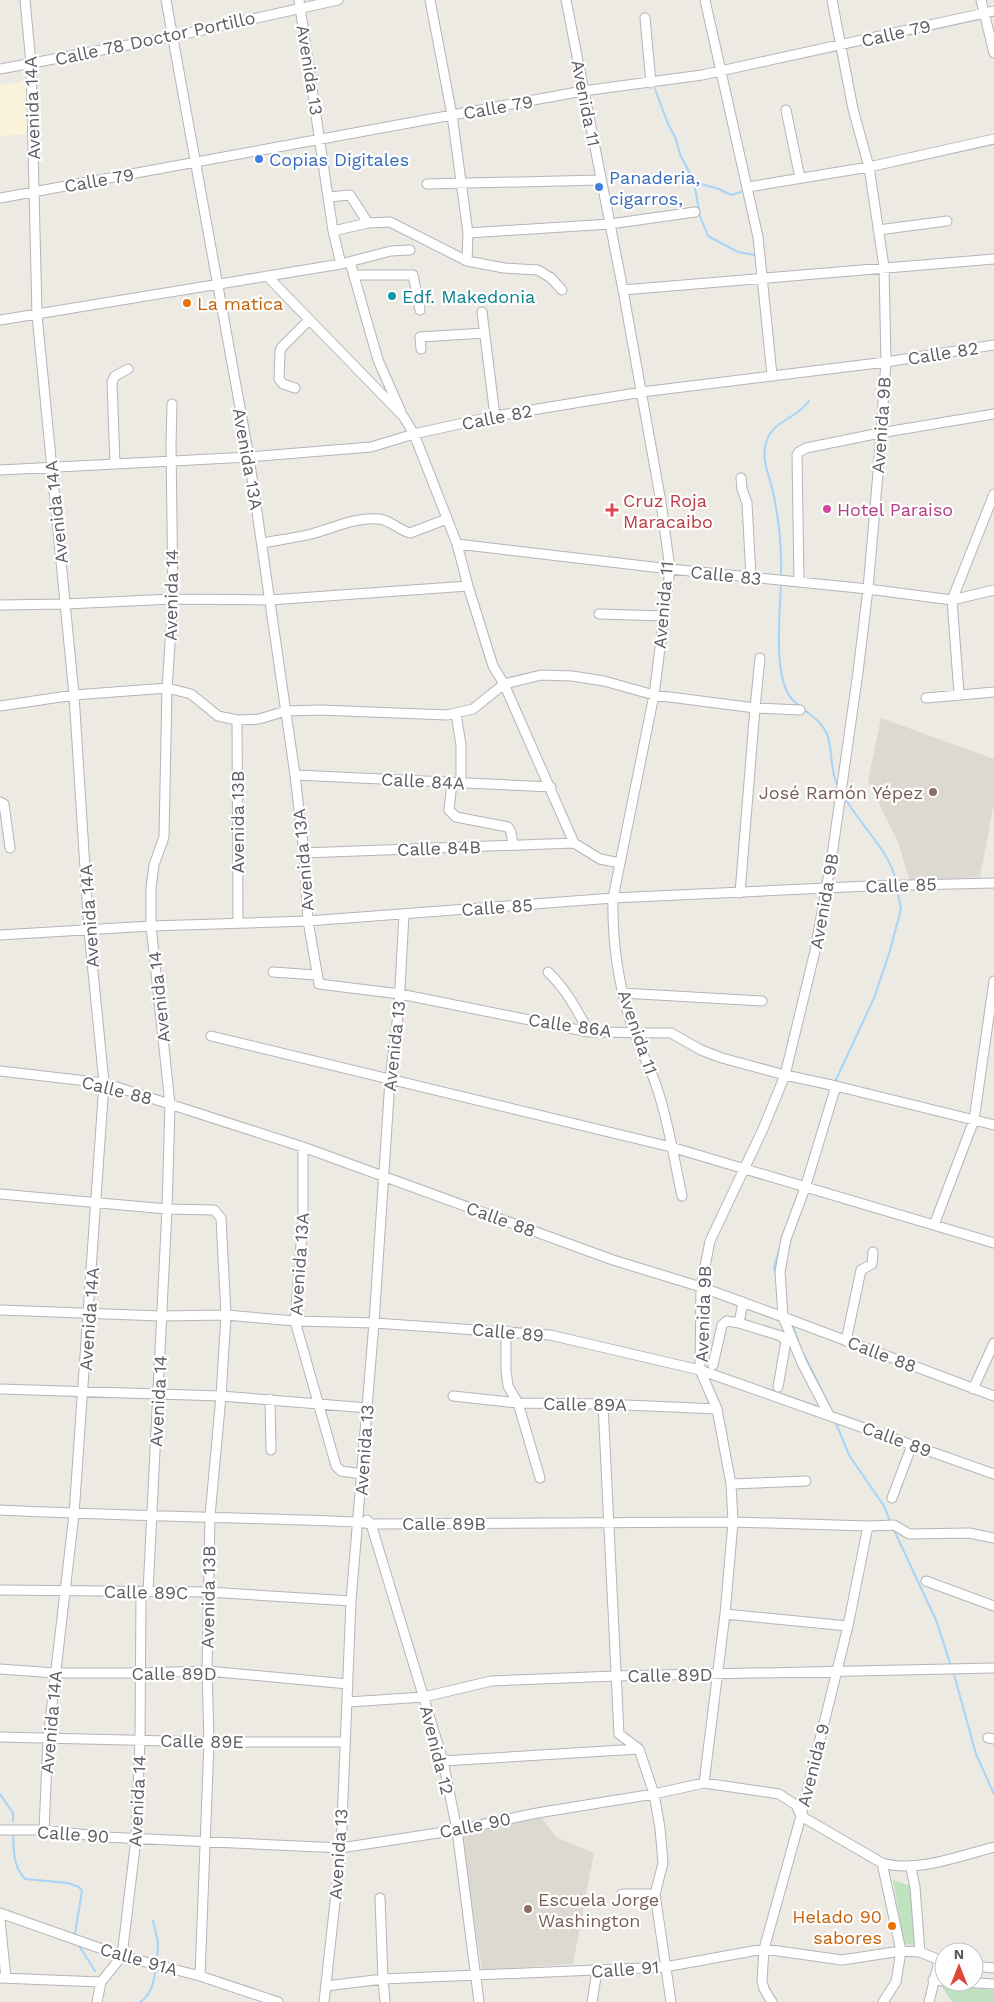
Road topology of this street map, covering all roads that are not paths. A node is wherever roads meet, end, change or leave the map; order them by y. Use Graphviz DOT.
graph roads {
  1 [pos="25,0"];
  2 [pos="166,0"];
  3 [pos="338,0"];
  4 [pos="430,0"];
  5 [pos="566,0"];
  6 [pos="705,0"];
  7 [pos="832,0"];
  8 [pos="981,0"];
  9 [pos="300,4"];
  10 [pos="994,11"];
  11 [pos="984,13"];
  12 [pos="645,18"];
  13 [pos="171,36"];
  14 [pos="840,46"];
  15 [pos="994,53"];
  16 [pos="32,64"];
  17 [pos="0,69"];
  18 [pos="721,70"];
  19 [pos="651,83"];
  20 [pos="584,91"];
  21 [pos="786,110"];
  22 [pos="452,115"];
  23 [pos="994,139"];
  24 [pos="321,140"];
  25 [pos="195,163"];
  26 [pos="869,167"];
  27 [pos="800,178"];
  28 [pos="602,180"];
  29 [pos="462,182"];
  30 [pos="427,184"];
  31 [pos="748,187"];
  32 [pos="34,191"];
  33 [pos="0,198"];
  34 [pos="329,198"];
  35 [pos="695,212"];
  36 [pos="946,220"];
  37 [pos="368,222"];
  38 [pos="610,224"];
  39 [pos="878,230"];
  40 [pos="333,231"];
  41 [pos="468,233"];
  42 [pos="410,250"];
  43 [pos="994,259"];
  44 [pos="467,261"];
  45 [pos="346,263"];
  46 [pos="884,267"];
  47 [pos="267,276"];
  48 [pos="354,276"];
  49 [pos="763,278"];
  50 [pos="217,285"];
  51 [pos="562,290"];
  52 [pos="623,290"];
  53 [pos="420,310"];
  54 [pos="482,312"];
  55 [pos="37,315"];
  56 [pos="0,320"];
  57 [pos="309,320"];
  58 [pos="485,333"];
  59 [pos="994,345"];
  60 [pos="421,349"];
  61 [pos="886,362"];
  62 [pos="128,369"];
  63 [pos="772,375"];
  64 [pos="295,388"];
  65 [pos="642,392"];
  66 [pos="172,404"];
  67 [pos="994,414"];
  68 [pos="403,416"];
  69 [pos="495,416"];
  70 [pos="414,434"];
  71 [pos="880,434"];
  72 [pos="249,457"];
  73 [pos="171,461"];
  74 [pos="115,464"];
  75 [pos="52,467"];
  76 [pos="0,470"];
  77 [pos="741,478"];
  78 [pos="994,494"];
  79 [pos="447,519"];
  80 [pos="262,543"];
  81 [pos="457,544"];
  82 [pos="670,570"];
  83 [pos="750,577"];
  84 [pos="799,582"];
  85 [pos="468,586"];
  86 [pos="868,589"];
  87 [pos="994,590"];
  88 [pos="172,599"];
  89 [pos="270,600"];
  90 [pos="952,600"];
  91 [pos="66,604"];
  92 [pos="0,605"];
  93 [pos="599,614"];
  94 [pos="664,616"];
  95 [pos="760,658"];
  96 [pos="504,684"];
  97 [pos="167,688"];
  98 [pos="994,692"];
  99 [pos="959,694"];
  100 [pos="74,695"];
  101 [pos="654,695"];
  102 [pos="926,698"];
  103 [pos="0,706"];
  104 [pos="755,708"];
  105 [pos="800,710"];
  106 [pos="286,711"];
  107 [pos="456,714"];
  108 [pos="237,720"];
  109 [pos="295,775"];
  110 [pos="456,783"];
  111 [pos="551,788"];
  112 [pos="0,802"];
  113 [pos="574,843"];
  114 [pos="513,845"];
  115 [pos="10,848"];
  116 [pos="304,853"];
  117 [pos="620,863"];
  118 [pos="994,883"];
  119 [pos="827,888"];
  120 [pos="740,893"];
  121 [pos="613,898"];
  122 [pos="404,914"];
  123 [pos="308,921"];
  124 [pos="238,923"];
  125 [pos="151,926"];
  126 [pos="89,931"];
  127 [pos="0,935"];
  128 [pos="273,972"];
  129 [pos="548,972"];
  130 [pos="316,976"];
  131 [pos="994,981"];
  132 [pos="622,993"];
  133 [pos="400,994"];
  134 [pos="762,1002"];
  135 [pos="991,1023"];
  136 [pos="589,1032"];
  137 [pos="634,1033"];
  138 [pos="211,1036"];
  139 [pos="0,1071"];
  140 [pos="785,1075"];
  141 [pos="390,1080"];
  142 [pos="104,1084"];
  143 [pos="836,1086"];
  144 [pos="170,1104"];
  145 [pos="974,1120"];
  146 [pos="994,1125"];
  147 [pos="303,1147"];
  148 [pos="671,1147"];
  149 [pos="745,1168"];
  150 [pos="384,1177"];
  151 [pos="805,1188"];
  152 [pos="0,1194"];
  153 [pos="682,1196"];
  154 [pos="97,1202"];
  155 [pos="167,1209"];
  156 [pos="934,1225"];
  157 [pos="994,1243"];
  158 [pos="873,1252"];
  159 [pos="701,1287"];
  160 [pos="743,1302"];
  161 [pos="0,1310"];
  162 [pos="89,1312"];
  163 [pos="226,1315"];
  164 [pos="162,1316"];
  165 [pos="783,1317"];
  166 [pos="295,1322"];
  167 [pos="374,1323"];
  168 [pos="739,1323"];
  169 [pos="506,1331"];
  170 [pos="846,1341"];
  171 [pos="994,1343"];
  172 [pos="713,1365"];
  173 [pos="700,1370"];
  174 [pos="778,1387"];
  175 [pos="973,1388"];
  176 [pos="0,1389"];
  177 [pos="84,1391"];
  178 [pos="158,1393"];
  179 [pos="221,1396"];
  180 [pos="454,1396"];
  181 [pos="994,1396"];
  182 [pos="270,1399"];
  183 [pos="317,1402"];
  184 [pos="518,1403"];
  185 [pos="603,1404"];
  186 [pos="368,1408"];
  187 [pos="717,1408"];
  188 [pos="829,1415"];
  189 [pos="912,1445"];
  190 [pos="271,1450"];
  191 [pos="362,1474"];
  192 [pos="994,1474"];
  193 [pos="540,1478"];
  194 [pos="806,1481"];
  195 [pos="731,1484"];
  196 [pos="892,1498"];
  197 [pos="360,1507"];
  198 [pos="0,1510"];
  199 [pos="74,1514"];
  200 [pos="152,1516"];
  201 [pos="210,1516"];
  202 [pos="358,1522"];
  203 [pos="609,1522"];
  204 [pos="733,1522"];
  205 [pos="370,1524"];
  206 [pos="868,1526"];
  207 [pos="994,1538"];
  208 [pos="926,1581"];
  209 [pos="0,1590"];
  210 [pos="67,1590"];
  211 [pos="144,1592"];
  212 [pos="208,1592"];
  213 [pos="351,1601"];
  214 [pos="994,1606"];
  215 [pos="725,1614"];
  216 [pos="848,1626"];
  217 [pos="994,1668"];
  218 [pos="0,1669"];
  219 [pos="207,1671"];
  220 [pos="55,1673"];
  221 [pos="836,1673"];
  222 [pos="140,1674"];
  223 [pos="718,1675"];
  224 [pos="615,1676"];
  225 [pos="348,1684"];
  226 [pos="424,1697"];
  227 [pos="348,1702"];
  228 [pos="0,1737"];
  229 [pos="48,1739"];
  230 [pos="140,1740"];
  231 [pos="209,1742"];
  232 [pos="345,1742"];
  233 [pos="639,1749"];
  234 [pos="443,1762"];
  235 [pos="704,1783"];
  236 [pos="654,1794"];
  237 [pos="801,1816"];
  238 [pos="0,1830"];
  239 [pos="44,1830"];
  240 [pos="457,1830"];
  241 [pos="136,1839"];
  242 [pos="205,1841"];
  243 [pos="994,1847"];
  244 [pos="341,1848"];
  245 [pos="882,1863"];
  246 [pos="911,1868"];
  247 [pos="622,1894"];
  248 [pos="656,1894"];
  249 [pos="380,1898"];
  250 [pos="0,1913"];
  251 [pos="0,1920"];
  252 [pos="764,1949"];
  253 [pos="901,1951"];
  254 [pos="920,1952"];
  255 [pos="122,1956"];
  256 [pos="934,1958"];
  257 [pos="665,1967"];
  258 [pos="597,1971"];
  259 [pos="477,1975"];
  260 [pos="200,1976"];
  261 [pos="3,1978"];
  262 [pos="383,1979"];
  263 [pos="933,1980"];
  264 [pos="101,1982"];
  265 [pos="326,1986"];
  266 [pos="97,2002"];
  267 [pos="278,2002"];
  268 [pos="324,2002"];
  269 [pos="385,2002"];
  270 [pos="479,2002"];
  271 [pos="592,2002"];
  272 [pos="671,2002"];
  273 [pos="772,2002"];
  274 [pos="883,2002"];
  275 [pos="929,2002"];
  1 -- 16 [label="street, Avenida 14A"];
  2 -- 13 [label="street, Avenida 13A"];
  3 -- 9 [label="street, Calle 78 Doctor Portillo"];
  4 -- 22 [label="street"];
  5 -- 20 [label="street, Avenida 11"];
  6 -- 18 [label="street"];
  7 -- 14 [label="street, Avenida 9B"];
  8 -- 11 [label="street"];
  9 -- 13 [label="street, Calle 78 Doctor Portillo"];
  9 -- 24 [label="street, Avenida 13"];
  10 -- 11 [label="street, Calle 79"];
  11 -- 14 [label="street, Calle 79"];
  11 -- 15 [label="street"];
  12 -- 19 [label="street"];
  13 -- 16 [label="street, Calle 78 Doctor Portillo"];
  13 -- 25 [label="street, Avenida 13A"];
  14 -- 18 [label="street, Calle 79"];
  14 -- 26 [label="street, Avenida 9B"];
  16 -- 17 [label="street, Calle 78 Doctor Portillo"];
  16 -- 32 [label="street, Avenida 14A"];
  18 -- 19 [label="street, Calle 79"];
  18 -- 31 [label="street"];
  19 -- 20 [label="street, Calle 79"];
  20 -- 22 [label="street, Calle 79"];
  20 -- 28 [label="street, Avenida 11"];
  21 -- 27 [label="street"];
  22 -- 24 [label="street, Calle 79"];
  22 -- 29 [label="street"];
  23 -- 26 [label="street"];
  24 -- 25 [label="street, Calle 79"];
  24 -- 34 [label="street, Avenida 13"];
  25 -- 32 [label="street, Calle 79"];
  25 -- 50 [label="street, Avenida 13A"];
  26 -- 27 [label="street"];
  26 -- 39 [label="street, Avenida 9B"];
  27 -- 31 [label="street"];
  28 -- 29 [label="street"];
  28 -- 38 [label="street, Avenida 11"];
  29 -- 30 [label="street"];
  29 -- 41 [label="street"];
  31 -- 49 [label="street"];
  32 -- 33 [label="street, Calle 79"];
  32 -- 55 [label="street, Avenida 14A"];
  34 -- 37 [label="street"];
  34 -- 40 [label="street, Avenida 13"];
  35 -- 38 [label="street"];
  36 -- 39 [label="street"];
  37 -- 40 [label="street"];
  37 -- 44 [label="street"];
  38 -- 41 [label="street"];
  38 -- 52 [label="street, Avenida 11"];
  39 -- 46 [label="street, Avenida 9B"];
  40 -- 45 [label="street, Avenida 13"];
  41 -- 44 [label="street"];
  42 -- 45 [label="street"];
  43 -- 46 [label="street"];
  44 -- 51 [label="street"];
  45 -- 47 [label="street"];
  45 -- 48 [label="street, Avenida 13"];
  46 -- 49 [label="street"];
  46 -- 61 [label="street, Avenida 9B"];
  47 -- 50 [label="street"];
  47 -- 57 [label="street"];
  48 -- 53 [label="street"];
  48 -- 68 [label="street, Avenida 13"];
  49 -- 52 [label="street"];
  49 -- 63 [label="street"];
  50 -- 55 [label="street"];
  50 -- 72 [label="street, Avenida 13A"];
  52 -- 65 [label="street, Avenida 11"];
  54 -- 58 [label="street"];
  55 -- 56 [label="street"];
  55 -- 75 [label="street, Avenida 14A"];
  57 -- 64 [label="street"];
  57 -- 68 [label="street"];
  58 -- 60 [label="street"];
  58 -- 69 [label="street"];
  59 -- 61 [label="street, Calle 82"];
  61 -- 63 [label="street, Calle 82"];
  61 -- 71 [label="street, Avenida 9B"];
  62 -- 74 [label="street"];
  63 -- 65 [label="street, Calle 82"];
  65 -- 69 [label="street, Calle 82"];
  65 -- 82 [label="street, Avenida 11"];
  66 -- 73 [label="street, Avenida 14"];
  67 -- 71 [label="street"];
  68 -- 70 [label="street"];
  69 -- 70 [label="street, Calle 82"];
  70 -- 72 [label="street, Calle 82"];
  70 -- 79 [label="street"];
  71 -- 84 [label="street"];
  71 -- 86 [label="street, Avenida 9B"];
  72 -- 73 [label="street, Calle 82"];
  72 -- 80 [label="street, Avenida 13A"];
  73 -- 74 [label="street, Calle 82"];
  73 -- 88 [label="street, Avenida 14"];
  74 -- 75 [label="street, Calle 82"];
  75 -- 76 [label="street, Calle 82"];
  75 -- 91 [label="street, Avenida 14A"];
  77 -- 83 [label="street"];
  78 -- 90 [label="street"];
  79 -- 80 [label="street"];
  79 -- 81 [label="street"];
  80 -- 89 [label="street, Avenida 13A"];
  81 -- 82 [label="street, Calle 83"];
  81 -- 85 [label="street"];
  82 -- 83 [label="street, Calle 83"];
  82 -- 94 [label="street, Avenida 11"];
  83 -- 84 [label="street, Calle 83"];
  84 -- 86 [label="street, Calle 83"];
  85 -- 89 [label="street"];
  85 -- 96 [label="street"];
  86 -- 90 [label="street, Calle 83"];
  86 -- 119 [label="street, Avenida 9B"];
  87 -- 90 [label="street, Calle 83"];
  88 -- 89 [label="street"];
  88 -- 91 [label="street"];
  88 -- 97 [label="street, Avenida 14"];
  89 -- 106 [label="street, Avenida 13A"];
  90 -- 99 [label="street"];
  91 -- 92 [label="street"];
  91 -- 100 [label="street, Avenida 14A"];
  93 -- 94 [label="street"];
  94 -- 101 [label="street, Avenida 11"];
  95 -- 104 [label="street"];
  96 -- 101 [label="street"];
  96 -- 107 [label="street"];
  96 -- 111 [label="street"];
  97 -- 100 [label="street"];
  97 -- 108 [label="street"];
  97 -- 125 [label="street, Avenida 14"];
  98 -- 99 [label="street"];
  99 -- 102 [label="street"];
  100 -- 103 [label="street"];
  100 -- 126 [label="street, Avenida 14A"];
  101 -- 104 [label="street"];
  101 -- 117 [label="street, Avenida 11"];
  104 -- 105 [label="street"];
  104 -- 120 [label="street"];
  106 -- 107 [label="street"];
  106 -- 108 [label="street"];
  106 -- 109 [label="street, Avenida 13A"];
  107 -- 110 [label="street"];
  108 -- 124 [label="street, Avenida 13B"];
  109 -- 110 [label="street, Calle 84A"];
  109 -- 116 [label="street, Avenida 13A"];
  110 -- 111 [label="street, Calle 84A"];
  110 -- 114 [label="street"];
  111 -- 113 [label="street"];
  112 -- 115 [label="street"];
  113 -- 114 [label="street, Calle 84B"];
  113 -- 117 [label="street"];
  114 -- 116 [label="street, Calle 84B"];
  116 -- 123 [label="street, Avenida 13A"];
  117 -- 121 [label="street, Avenida 11"];
  118 -- 119 [label="street, Calle 85"];
  119 -- 120 [label="street, Calle 85"];
  119 -- 140 [label="street, Avenida 9B"];
  120 -- 121 [label="street, Calle 85"];
  121 -- 122 [label="street, Calle 85"];
  121 -- 132 [label="street, Avenida 11"];
  122 -- 123 [label="street, Calle 85"];
  122 -- 133 [label="street, Avenida 13"];
  123 -- 124 [label="street, Calle 85"];
  123 -- 130 [label="street"];
  124 -- 125 [label="street, Calle 85"];
  125 -- 126 [label="street, Calle 85"];
  125 -- 144 [label="street, Avenida 14"];
  126 -- 127 [label="street, Calle 85"];
  126 -- 142 [label="street, Avenida 14A"];
  128 -- 130 [label="street"];
  129 -- 136 [label="street"];
  130 -- 133 [label="street, Calle 86A"];
  131 -- 135 [label="street"];
  132 -- 134 [label="street"];
  132 -- 137 [label="street, Avenida 11"];
  133 -- 136 [label="street, Calle 86A"];
  133 -- 141 [label="street, Avenida 13"];
  135 -- 145 [label="street"];
  136 -- 137 [label="street, Calle 86A"];
  137 -- 140 [label="street, Calle 86A"];
  137 -- 148 [label="street, Avenida 11"];
  138 -- 141 [label="street"];
  139 -- 142 [label="street, Calle 88"];
  140 -- 143 [label="street, Calle 86A"];
  140 -- 149 [label="street, Avenida 9B"];
  141 -- 148 [label="street"];
  141 -- 150 [label="street, Avenida 13"];
  142 -- 144 [label="street, Calle 88"];
  142 -- 154 [label="street, Avenida 14A"];
  143 -- 145 [label="street, Calle 86A"];
  143 -- 151 [label="street"];
  144 -- 147 [label="street, Calle 88"];
  144 -- 155 [label="street, Avenida 14"];
  145 -- 146 [label="street, Calle 86A"];
  145 -- 156 [label="street"];
  147 -- 150 [label="street, Calle 88"];
  147 -- 166 [label="street, Avenida 13A"];
  148 -- 149 [label="street"];
  148 -- 153 [label="street, Avenida 11"];
  149 -- 151 [label="street"];
  149 -- 159 [label="street, Avenida 9B"];
  150 -- 159 [label="street, Calle 88"];
  150 -- 167 [label="street, Avenida 13"];
  151 -- 156 [label="street"];
  151 -- 165 [label="street"];
  152 -- 154 [label="street"];
  154 -- 155 [label="street"];
  154 -- 162 [label="street, Avenida 14A"];
  155 -- 163 [label="street, Avenida 13B"];
  155 -- 164 [label="street, Avenida 14"];
  156 -- 157 [label="street"];
  158 -- 170 [label="street"];
  159 -- 160 [label="street, Calle 88"];
  159 -- 173 [label="street, Avenida 9B"];
  160 -- 165 [label="street, Calle 88"];
  160 -- 168 [label="street"];
  161 -- 162 [label="street, Calle 89"];
  162 -- 164 [label="street, Calle 89"];
  162 -- 177 [label="street, Avenida 14A"];
  163 -- 164 [label="street, Calle 89"];
  163 -- 166 [label="street, Calle 89"];
  163 -- 179 [label="street, Avenida 13B"];
  164 -- 178 [label="street, Avenida 14"];
  165 -- 170 [label="street, Calle 88"];
  165 -- 188 [label="street"];
  166 -- 167 [label="street, Calle 89"];
  166 -- 183 [label="street, Avenida 13A"];
  167 -- 169 [label="street, Calle 89"];
  167 -- 186 [label="street, Avenida 13"];
  168 -- 172 [label="street"];
  168 -- 174 [label="street"];
  169 -- 173 [label="street, Calle 89"];
  169 -- 184 [label="street"];
  170 -- 175 [label="street, Calle 88"];
  171 -- 175 [label="street"];
  173 -- 187 [label="street, Avenida 9B"];
  173 -- 188 [label="street, Calle 89"];
  175 -- 181 [label="street, Calle 88"];
  176 -- 177 [label="street"];
  177 -- 178 [label="street"];
  177 -- 199 [label="street, Avenida 14A"];
  178 -- 179 [label="street"];
  178 -- 200 [label="street, Avenida 14"];
  179 -- 182 [label="street"];
  179 -- 201 [label="street, Avenida 13B"];
  180 -- 184 [label="street, Calle 89A"];
  182 -- 183 [label="street"];
  182 -- 190 [label="street"];
  183 -- 186 [label="street"];
  183 -- 191 [label="street, Avenida 13A"];
  184 -- 185 [label="street, Calle 89A"];
  184 -- 193 [label="street"];
  185 -- 187 [label="street, Calle 89A"];
  185 -- 203 [label="street"];
  186 -- 191 [label="street, Avenida 13"];
  187 -- 195 [label="street, Avenida 9B"];
  188 -- 189 [label="street, Calle 89"];
  189 -- 192 [label="street, Calle 89"];
  189 -- 196 [label="street"];
  191 -- 197 [label="street, Avenida 13"];
  194 -- 195 [label="street"];
  195 -- 204 [label="street, Avenida 9B"];
  197 -- 202 [label="street, Avenida 13"];
  197 -- 205 [label="street, Avenida 12"];
  198 -- 199 [label="street, Calle 89B"];
  199 -- 200 [label="street, Calle 89B"];
  199 -- 210 [label="street, Avenida 14A"];
  200 -- 201 [label="street, Calle 89B"];
  200 -- 211 [label="street, Avenida 14"];
  201 -- 202 [label="street, Calle 89B"];
  201 -- 212 [label="street, Avenida 13B"];
  202 -- 205 [label="street, Calle 89B"];
  202 -- 213 [label="street, Avenida 13"];
  203 -- 204 [label="street, Calle 89B"];
  203 -- 205 [label="street, Calle 89B"];
  203 -- 224 [label="street"];
  204 -- 206 [label="street, Calle 89B"];
  204 -- 215 [label="street, Avenida 9B"];
  205 -- 226 [label="street, Avenida 12"];
  206 -- 207 [label="street, Calle 89B"];
  206 -- 216 [label="street, Avenida 9"];
  208 -- 214 [label="street"];
  209 -- 210 [label="street, Calle 89C"];
  210 -- 211 [label="street, Calle 89C"];
  210 -- 220 [label="street, Avenida 14A"];
  211 -- 212 [label="street, Calle 89C"];
  211 -- 222 [label="street, Avenida 14"];
  212 -- 213 [label="street, Calle 89C"];
  212 -- 219 [label="street, Avenida 13B"];
  213 -- 225 [label="street, Avenida 13"];
  215 -- 216 [label="street"];
  215 -- 223 [label="street, Avenida 9B"];
  216 -- 221 [label="street, Avenida 9"];
  217 -- 221 [label="street, Calle 89D"];
  218 -- 220 [label="street, Calle 89D"];
  219 -- 222 [label="street, Calle 89D"];
  219 -- 225 [label="street, Calle 89D"];
  219 -- 231 [label="street, Avenida 13B"];
  220 -- 222 [label="street, Calle 89D"];
  220 -- 229 [label="street, Avenida 14A"];
  221 -- 223 [label="street, Calle 89D"];
  221 -- 237 [label="street, Avenida 9"];
  222 -- 230 [label="street, Avenida 14"];
  223 -- 224 [label="street, Calle 89D"];
  223 -- 235 [label="street, Avenida 9B"];
  224 -- 226 [label="street, Calle 89D"];
  224 -- 233 [label="street"];
  225 -- 227 [label="street, Avenida 13"];
  226 -- 227 [label="street, Calle 89D"];
  226 -- 234 [label="street, Avenida 12"];
  227 -- 232 [label="street, Avenida 13"];
  228 -- 229 [label="street, Calle 89E"];
  229 -- 230 [label="street, Calle 89E"];
  229 -- 239 [label="street, Avenida 14A"];
  230 -- 231 [label="street, Calle 89E"];
  230 -- 241 [label="street, Avenida 14"];
  231 -- 232 [label="street, Calle 89E"];
  231 -- 242 [label="street, Avenida 13B"];
  232 -- 244 [label="street, Avenida 13"];
  233 -- 234 [label="street"];
  233 -- 236 [label="street"];
  234 -- 240 [label="street, Avenida 12"];
  235 -- 236 [label="street, Calle 90"];
  235 -- 237 [label="street, Calle 90"];
  236 -- 240 [label="street, Calle 90"];
  236 -- 248 [label="street"];
  237 -- 245 [label="street, Calle 90"];
  237 -- 252 [label="street, Avenida 9"];
  238 -- 239 [label="street, Calle 90"];
  239 -- 241 [label="street, Calle 90"];
  240 -- 244 [label="street, Calle 90"];
  240 -- 259 [label="street, Avenida 12"];
  241 -- 242 [label="street, Calle 90"];
  241 -- 255 [label="street, Avenida 14"];
  242 -- 244 [label="street, Calle 90"];
  242 -- 260 [label="street, Avenida 13B"];
  243 -- 246 [label="street, Calle 90"];
  244 -- 265 [label="street, Avenida 13"];
  245 -- 246 [label="street, Calle 90"];
  245 -- 253 [label="street"];
  246 -- 254 [label="street"];
  247 -- 248 [label="street"];
  248 -- 257 [label="street"];
  249 -- 262 [label="street"];
  250 -- 255 [label="street, Calle 91A"];
  251 -- 261 [label="street"];
  252 -- 253 [label="street, Calle 91"];
  252 -- 257 [label="street, Calle 91"];
  252 -- 273 [label="street, Avenida 9"];
  253 -- 254 [label="street, Calle 91"];
  253 -- 274 [label="street"];
  254 -- 256 [label="street, Calle 91"];
  255 -- 260 [label="street, Calle 91A"];
  255 -- 264 [label="street"];
  257 -- 258 [label="street, Calle 91"];
  257 -- 272 [label="street"];
  258 -- 259 [label="street, Calle 91"];
  258 -- 271 [label="street"];
  259 -- 262 [label="street, Calle 91"];
  259 -- 270 [label="street, Avenida 12"];
  260 -- 267 [label="street, Calle 91A"];
  261 -- 264 [label="street"];
  262 -- 265 [label="street, Calle 91"];
  262 -- 269 [label="street"];
  263 -- 275 [label="street"];
  264 -- 266 [label="street"];
  265 -- 268 [label="street"];
}
